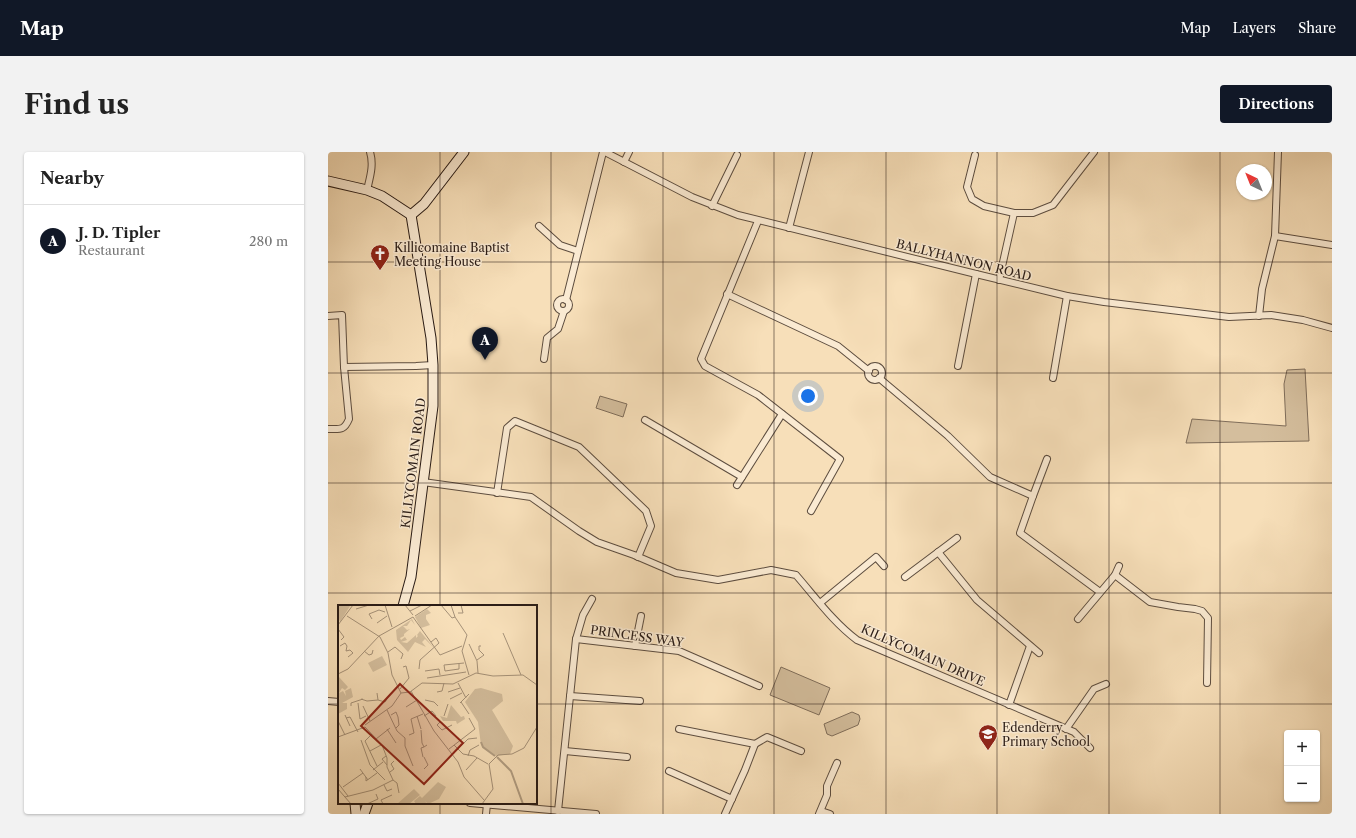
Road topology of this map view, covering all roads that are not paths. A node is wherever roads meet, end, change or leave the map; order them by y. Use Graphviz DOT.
graph roads {
  1 [pos="370,152"];
  2 [pos="464,152"];
  3 [pos="604,152"];
  4 [pos="629,152"];
  5 [pos="809,152"];
  6 [pos="1094,152"];
  7 [pos="1278,152"];
  8 [pos="737,155"];
  9 [pos="975,155"];
  10 [pos="624,162"];
  11 [pos="328,181"];
  12 [pos="367,190"];
  13 [pos="712,206"];
  14 [pos="1014,213"];
  15 [pos="411,215"];
  16 [pos="758,221"];
  17 [pos="538,226"];
  18 [pos="789,228"];
  19 [pos="1275,236"];
  20 [pos="1332,245"];
  21 [pos="578,251"];
  22 [pos="976,274"];
  23 [pos="999,280"];
  24 [pos="727,294"];
  25 [pos="1067,296"];
  26 [pos="328,316"];
  27 [pos="1259,316"];
  28 [pos="1332,328"];
  29 [pos="544,359"];
  30 [pos="433,364"];
  31 [pos="958,366"];
  32 [pos="344,367"];
  33 [pos="869,371"];
  34 [pos="879,378"];
  35 [pos="1053,378"];
  36 [pos="782,414"];
  37 [pos="645,420"];
  38 [pos="328,429"];
  39 [pos="1047,459"];
  40 [pos="742,477"];
  41 [pos="423,482"];
  42 [pos="737,485"];
  43 [pos="496,493"];
  44 [pos="1033,496"];
  45 [pos="811,511"];
  46 [pos="957,538"];
  47 [pos="938,552"];
  48 [pos="638,557"];
  49 [pos="884,566"];
  50 [pos="1119,566"];
  51 [pos="1115,575"];
  52 [pos="905,577"];
  53 [pos="1100,592"];
  54 [pos="592,599"];
  55 [pos="820,603"];
  56 [pos="403,605"];
  57 [pos="641,616"];
  58 [pos="1078,619"];
  59 [pos="576,639"];
  60 [pos="635,646"];
  61 [pos="1030,646"];
  62 [pos="1039,653"];
  63 [pos="1106,684"];
  64 [pos="1207,684"];
  65 [pos="759,686"];
  66 [pos="570,696"];
  67 [pos="328,701"];
  68 [pos="640,701"];
  69 [pos="338,702"];
  70 [pos="1009,705"];
  71 [pos="679,729"];
  72 [pos="1066,729"];
  73 [pos="755,744"];
  74 [pos="1090,748"];
  75 [pos="565,751"];
  76 [pos="801,752"];
  77 [pos="628,757"];
  78 [pos="837,763"];
  79 [pos="669,771"];
  80 [pos="732,799"];
  81 [pos="355,804"];
  82 [pos="368,804"];
  83 [pos="487,804"];
  84 [pos="558,811"];
  85 [pos="820,812"];
  86 [pos="356,814"];
  87 [pos="364,814"];
  88 [pos="486,814"];
  89 [pos="596,814"];
  90 [pos="725,814"];
  91 [pos="830,814"];
  1 -- 12 [label="street"];
  2 -- 15 [label="street"];
  3 -- 10 [label="street, BALLYHANNON ROAD"];
  3 -- 21 [label="street"];
  4 -- 10 [label="street"];
  5 -- 18 [label="street"];
  6 -- 14 [label="street"];
  7 -- 19 [label="street"];
  8 -- 13 [label="street"];
  9 -- 14 [label="street"];
  10 -- 13 [label="street, BALLYHANNON ROAD"];
  11 -- 12 [label="street"];
  12 -- 15 [label="street"];
  13 -- 16 [label="street, BALLYHANNON ROAD"];
  14 -- 23 [label="street"];
  15 -- 30 [label="street, KILLYCOMAIN ROAD"];
  16 -- 18 [label="street, BALLYHANNON ROAD"];
  16 -- 24 [label="street"];
  17 -- 21 [label="street"];
  18 -- 22 [label="street, BALLYHANNON ROAD"];
  19 -- 20 [label="street"];
  19 -- 27 [label="street"];
  21 -- 29 [label="street"];
  22 -- 23 [label="street, BALLYHANNON ROAD"];
  22 -- 31 [label="street"];
  23 -- 25 [label="street, BALLYHANNON ROAD"];
  24 -- 33 [label="street"];
  24 -- 36 [label="street"];
  25 -- 27 [label="street, BALLYHANNON ROAD"];
  25 -- 35 [label="street"];
  26 -- 32 [label="street"];
  27 -- 28 [label="street, BALLYHANNON ROAD"];
  30 -- 32 [label="street"];
  30 -- 41 [label="street, KILLYCOMAIN ROAD"];
  32 -- 38 [label="street"];
  33 -- 34 [label="street"];
  33 -- 34 [label="street"];
  34 -- 44 [label="street"];
  36 -- 40 [label="street"];
  36 -- 45 [label="street"];
  37 -- 40 [label="street"];
  39 -- 44 [label="street"];
  40 -- 42 [label="street"];
  41 -- 43 [label="street, KILLYCOMAIN DRIVE"];
  41 -- 56 [label="street, KILLYCOMAIN ROAD"];
  43 -- 48 [label="street, KILLYCOMAIN DRIVE"];
  43 -- 48 [label="street"];
  44 -- 53 [label="street"];
  46 -- 47 [label="street"];
  47 -- 52 [label="street"];
  47 -- 61 [label="street"];
  48 -- 55 [label="street, KILLYCOMAIN DRIVE"];
  49 -- 55 [label="street"];
  50 -- 51 [label="street"];
  51 -- 53 [label="street"];
  51 -- 64 [label="street"];
  53 -- 58 [label="street"];
  54 -- 59 [label="street"];
  55 -- 70 [label="street, KILLYCOMAIN DRIVE"];
  57 -- 60 [label="street"];
  59 -- 60 [label="street, PRINCESS WAY"];
  59 -- 66 [label="street"];
  60 -- 65 [label="street, PRINCESS WAY"];
  61 -- 62 [label="street"];
  61 -- 70 [label="street"];
  63 -- 72 [label="street"];
  66 -- 68 [label="street"];
  66 -- 75 [label="street"];
  67 -- 69 [label="street"];
  70 -- 72 [label="street, KILLYCOMAIN DRIVE"];
  71 -- 73 [label="street"];
  72 -- 74 [label="street, KILLYCOMAIN DRIVE"];
  73 -- 76 [label="street"];
  73 -- 80 [label="street"];
  75 -- 77 [label="street"];
  75 -- 84 [label="street"];
  78 -- 85 [label="street"];
  79 -- 80 [label="street"];
  80 -- 90 [label="street"];
  81 -- 86 [label="street"];
  82 -- 87 [label="street"];
  83 -- 84 [label="street"];
  83 -- 88 [label="street"];
  84 -- 89 [label="street"];
  85 -- 91 [label="street"];
}
